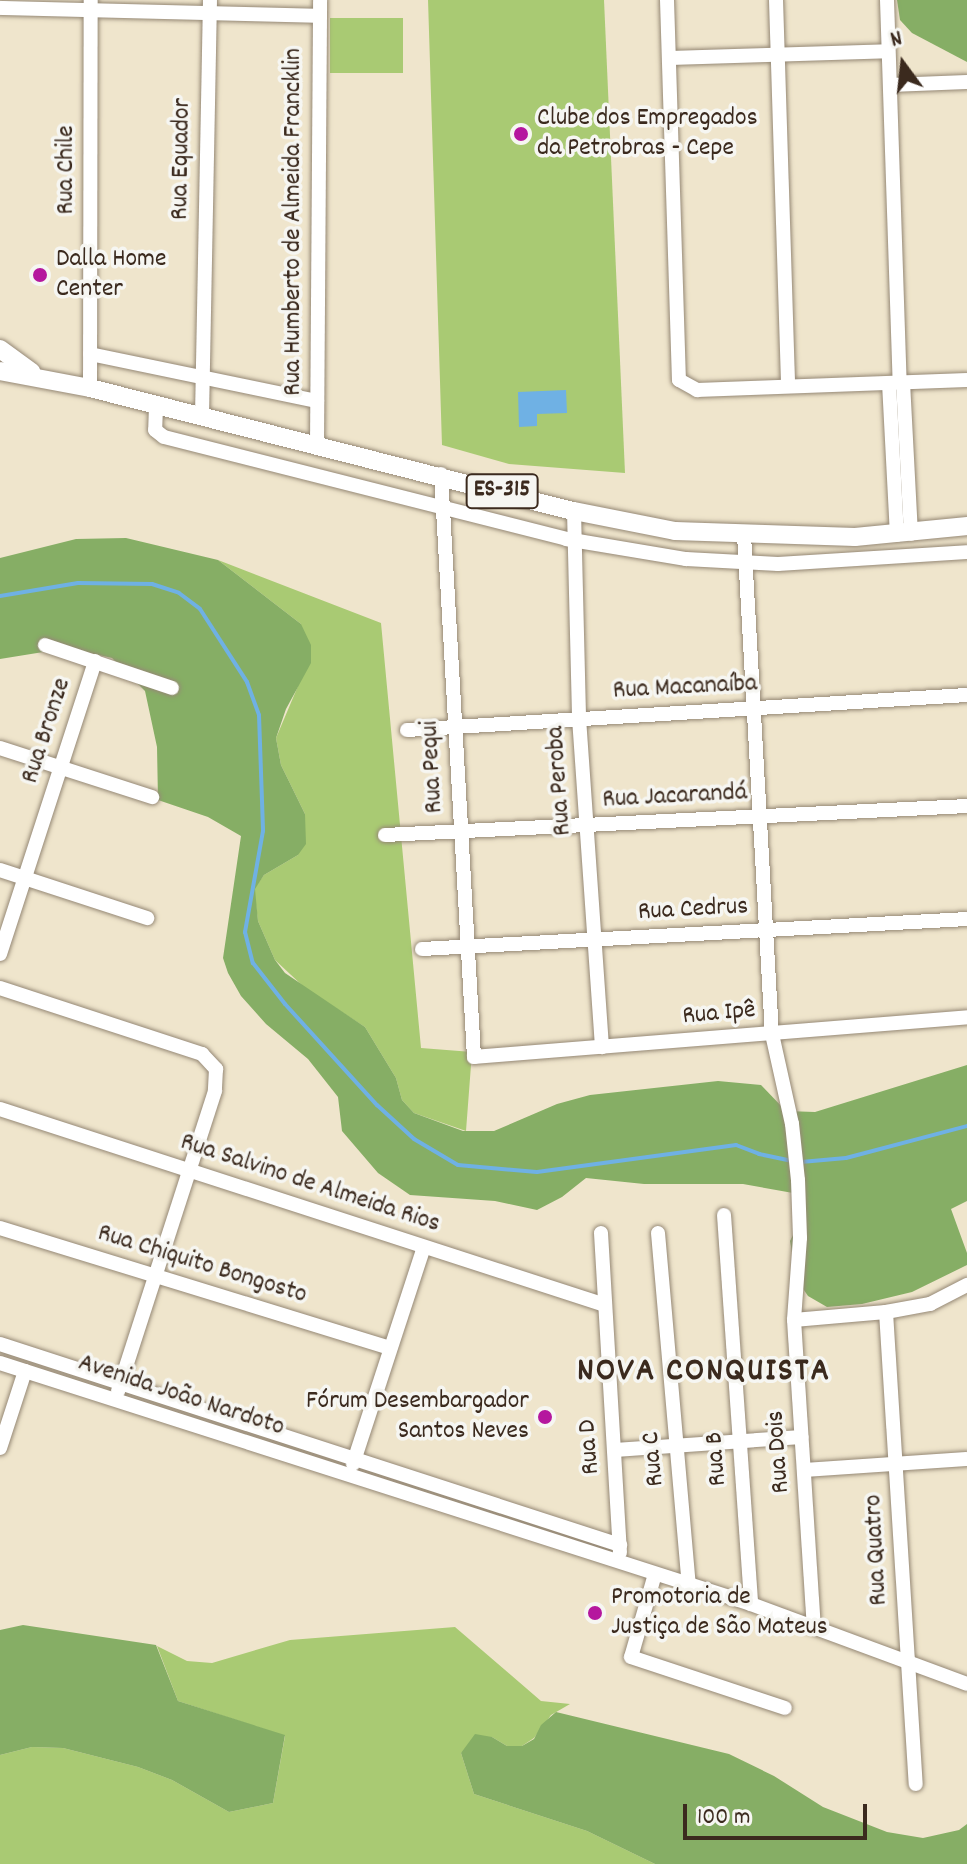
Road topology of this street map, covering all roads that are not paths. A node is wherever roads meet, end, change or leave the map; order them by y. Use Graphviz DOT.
graph roads {
  1 [pos="320,0"];
  2 [pos="667,0"];
  3 [pos="776,0"];
  4 [pos="887,0"];
  5 [pos="91,6"];
  6 [pos="210,7"];
  7 [pos="0,8"];
  8 [pos="319,16"];
  9 [pos="888,51"];
  10 [pos="778,55"];
  11 [pos="670,58"];
  12 [pos="967,82"];
  13 [pos="890,85"];
  14 [pos="0,349"];
  15 [pos="90,354"];
  16 [pos="0,371"];
  17 [pos="202,376"];
  18 [pos="45,379"];
  19 [pos="967,380"];
  20 [pos="897,383"];
  21 [pos="0,385"];
  22 [pos="788,386"];
  23 [pos="90,388"];
  24 [pos="317,401"];
  25 [pos="156,406"];
  26 [pos="202,416"];
  27 [pos="317,445"];
  28 [pos="441,474"];
  29 [pos="443,508"];
  30 [pos="574,511"];
  31 [pos="967,526"];
  32 [pos="744,535"];
  33 [pos="904,535"];
  34 [pos="575,540"];
  35 [pos="967,552"];
  36 [pos="746,562"];
  37 [pos="45,645"];
  38 [pos="95,661"];
  39 [pos="172,688"];
  40 [pos="967,695"];
  41 [pos="754,708"];
  42 [pos="579,718"];
  43 [pos="455,725"];
  44 [pos="407,730"];
  45 [pos="0,748"];
  46 [pos="60,766"];
  47 [pos="152,797"];
  48 [pos="967,806"];
  49 [pos="760,816"];
  50 [pos="587,825"];
  51 [pos="461,831"];
  52 [pos="385,835"];
  53 [pos="0,870"];
  54 [pos="25,878"];
  55 [pos="147,918"];
  56 [pos="967,919"];
  57 [pos="766,930"];
  58 [pos="595,940"];
  59 [pos="468,947"];
  60 [pos="422,949"];
  61 [pos="0,954"];
  62 [pos="0,988"];
  63 [pos="967,1017"];
  64 [pos="772,1034"];
  65 [pos="602,1047"];
  66 [pos="474,1057"];
  67 [pos="0,1109"];
  68 [pos="189,1169"];
  69 [pos="724,1215"];
  70 [pos="0,1228"];
  71 [pos="601,1233"];
  72 [pos="658,1233"];
  73 [pos="424,1247"];
  74 [pos="156,1277"];
  75 [pos="967,1285"];
  76 [pos="605,1305"];
  77 [pos="886,1312"];
  78 [pos="794,1320"];
  79 [pos="0,1344"];
  80 [pos="390,1348"];
  81 [pos="0,1363"];
  82 [pos="25,1371"];
  83 [pos="121,1383"];
  84 [pos="115,1400"];
  85 [pos="802,1437"];
  86 [pos="739,1441"];
  87 [pos="676,1445"];
  88 [pos="0,1448"];
  89 [pos="615,1450"];
  90 [pos="355,1457"];
  91 [pos="967,1459"];
  92 [pos="897,1464"];
  93 [pos="804,1470"];
  94 [pos="350,1474"];
  95 [pos="620,1545"];
  96 [pos="621,1563"];
  97 [pos="655,1574"];
  98 [pos="689,1585"];
  99 [pos="751,1604"];
  100 [pos="814,1626"];
  101 [pos="907,1660"];
  102 [pos="967,1684"];
  103 [pos="785,1708"];
  104 [pos="916,1784"];
  1 -- 8 [label="street, Rua Humberto de Almeida Francklin"];
  2 -- 11 [label="street"];
  3 -- 10 [label="street"];
  4 -- 9 [label="street"];
  5 -- 6 [label="street"];
  5 -- 7 [label="street"];
  5 -- 15 [label="street, Rua Chile"];
  6 -- 8 [label="street"];
  6 -- 17 [label="street, Rua Equador"];
  8 -- 24 [label="street, Rua Humberto de Almeida Francklin"];
  9 -- 10 [label="street"];
  9 -- 13 [label="street"];
  10 -- 11 [label="street"];
  10 -- 22 [label="street"];
  11 -- 22 [label="street"];
  12 -- 13 [label="street"];
  13 -- 20 [label="street"];
  14 -- 18 [label="main road"];
  15 -- 17 [label="street"];
  15 -- 23 [label="street, Rua Chile"];
  16 -- 18 [label="main road, ES-315"];
  17 -- 24 [label="street"];
  17 -- 26 [label="street, Rua Equador"];
  18 -- 21 [label="main road"];
  18 -- 23 [label="main road, ES-315"];
  19 -- 20 [label="street"];
  20 -- 22 [label="street"];
  20 -- 33 [label="street"];
  23 -- 25 [label="main road, ES-315"];
  24 -- 27 [label="street, Rua Humberto de Almeida Francklin"];
  25 -- 26 [label="main road, ES-315"];
  25 -- 29 [label="street"];
  26 -- 27 [label="main road, ES-315"];
  27 -- 28 [label="main road, ES-315"];
  28 -- 29 [label="street, Rua Pequi"];
  28 -- 30 [label="main road, ES-315"];
  29 -- 34 [label="street"];
  29 -- 43 [label="street, Rua Pequi"];
  30 -- 32 [label="main road, ES-315"];
  30 -- 34 [label="street, Rua Peroba"];
  31 -- 33 [label="main road, ES-315"];
  32 -- 33 [label="main road, ES-315"];
  32 -- 36 [label="street"];
  34 -- 36 [label="street"];
  34 -- 42 [label="street, Rua Peroba"];
  35 -- 36 [label="street"];
  36 -- 41 [label="street"];
  37 -- 38 [label="street"];
  38 -- 39 [label="street"];
  38 -- 46 [label="street, Rua Bronze"];
  40 -- 41 [label="street, Rua Macanaíba"];
  41 -- 42 [label="street, Rua Macanaíba"];
  41 -- 49 [label="street"];
  42 -- 43 [label="street, Rua Macanaíba"];
  42 -- 50 [label="street, Rua Peroba"];
  43 -- 44 [label="street, Rua Macanaíba"];
  43 -- 51 [label="street, Rua Pequi"];
  45 -- 46 [label="street"];
  46 -- 47 [label="street"];
  46 -- 54 [label="street, Rua Bronze"];
  48 -- 49 [label="street, Rua Jacarandá"];
  49 -- 50 [label="street, Rua Jacarandá"];
  49 -- 57 [label="street"];
  50 -- 51 [label="street, Rua Jacarandá"];
  50 -- 58 [label="street, Rua Peroba"];
  51 -- 52 [label="street, Rua Jacarandá"];
  51 -- 59 [label="street, Rua Pequi"];
  53 -- 54 [label="street"];
  54 -- 55 [label="street"];
  54 -- 61 [label="street, Rua Bronze"];
  56 -- 57 [label="street, Rua Cedrus"];
  57 -- 58 [label="street, Rua Cedrus"];
  57 -- 64 [label="street"];
  58 -- 59 [label="street, Rua Cedrus"];
  58 -- 65 [label="street, Rua Peroba"];
  59 -- 60 [label="street, Rua Cedrus"];
  59 -- 66 [label="street, Rua Pequi"];
  62 -- 68 [label="street"];
  63 -- 64 [label="street, Rua Ipê"];
  64 -- 65 [label="street, Rua Ipê"];
  64 -- 78 [label="street, Rua Dois"];
  65 -- 66 [label="street, Rua Ipê"];
  67 -- 68 [label="street, Rua Salvino de Almeida Rios"];
  68 -- 73 [label="street, Rua Salvino de Almeida Rios"];
  68 -- 74 [label="street"];
  69 -- 86 [label="street, Rua B"];
  70 -- 74 [label="street, Rua Chiquito Bongosto"];
  71 -- 76 [label="street, Rua D"];
  72 -- 87 [label="street, Rua C"];
  73 -- 76 [label="street, Rua Salvino de Almeida Rios"];
  73 -- 80 [label="street"];
  74 -- 80 [label="street, Rua Chiquito Bongosto"];
  74 -- 83 [label="street"];
  75 -- 77 [label="street"];
  76 -- 89 [label="street, Rua D"];
  77 -- 78 [label="street"];
  77 -- 92 [label="street, Rua Quatro"];
  78 -- 85 [label="street, Rua Dois"];
  79 -- 83 [label="street, Avenida João Nardoto"];
  80 -- 90 [label="street"];
  81 -- 82 [label="street, Avenida João Nardoto"];
  82 -- 84 [label="street, Avenida João Nardoto"];
  82 -- 88 [label="street"];
  83 -- 84 [label="street"];
  83 -- 90 [label="street, Avenida João Nardoto"];
  84 -- 94 [label="street, Avenida João Nardoto"];
  85 -- 86 [label="street"];
  85 -- 93 [label="street, Rua Dois"];
  86 -- 87 [label="street"];
  86 -- 99 [label="street, Rua B"];
  87 -- 89 [label="street"];
  87 -- 98 [label="street, Rua C"];
  89 -- 95 [label="street, Rua D"];
  90 -- 94 [label="street"];
  90 -- 95 [label="street, Avenida João Nardoto"];
  91 -- 92 [label="street"];
  92 -- 93 [label="street"];
  92 -- 101 [label="street, Rua Quatro"];
  93 -- 100 [label="street, Rua Dois"];
  94 -- 96 [label="street, Avenida João Nardoto"];
  95 -- 96 [label="street, Rua D"];
  96 -- 97 [label="street, Avenida João Nardoto"];
  97 -- 98 [label="street, Avenida João Nardoto"];
  97 -- 103 [label="street"];
  98 -- 99 [label="street, Avenida João Nardoto"];
  99 -- 100 [label="street, Avenida João Nardoto"];
  100 -- 101 [label="street, Avenida João Nardoto"];
  101 -- 102 [label="street, Avenida João Nardoto"];
  101 -- 104 [label="street, Rua Quatro"];
}
